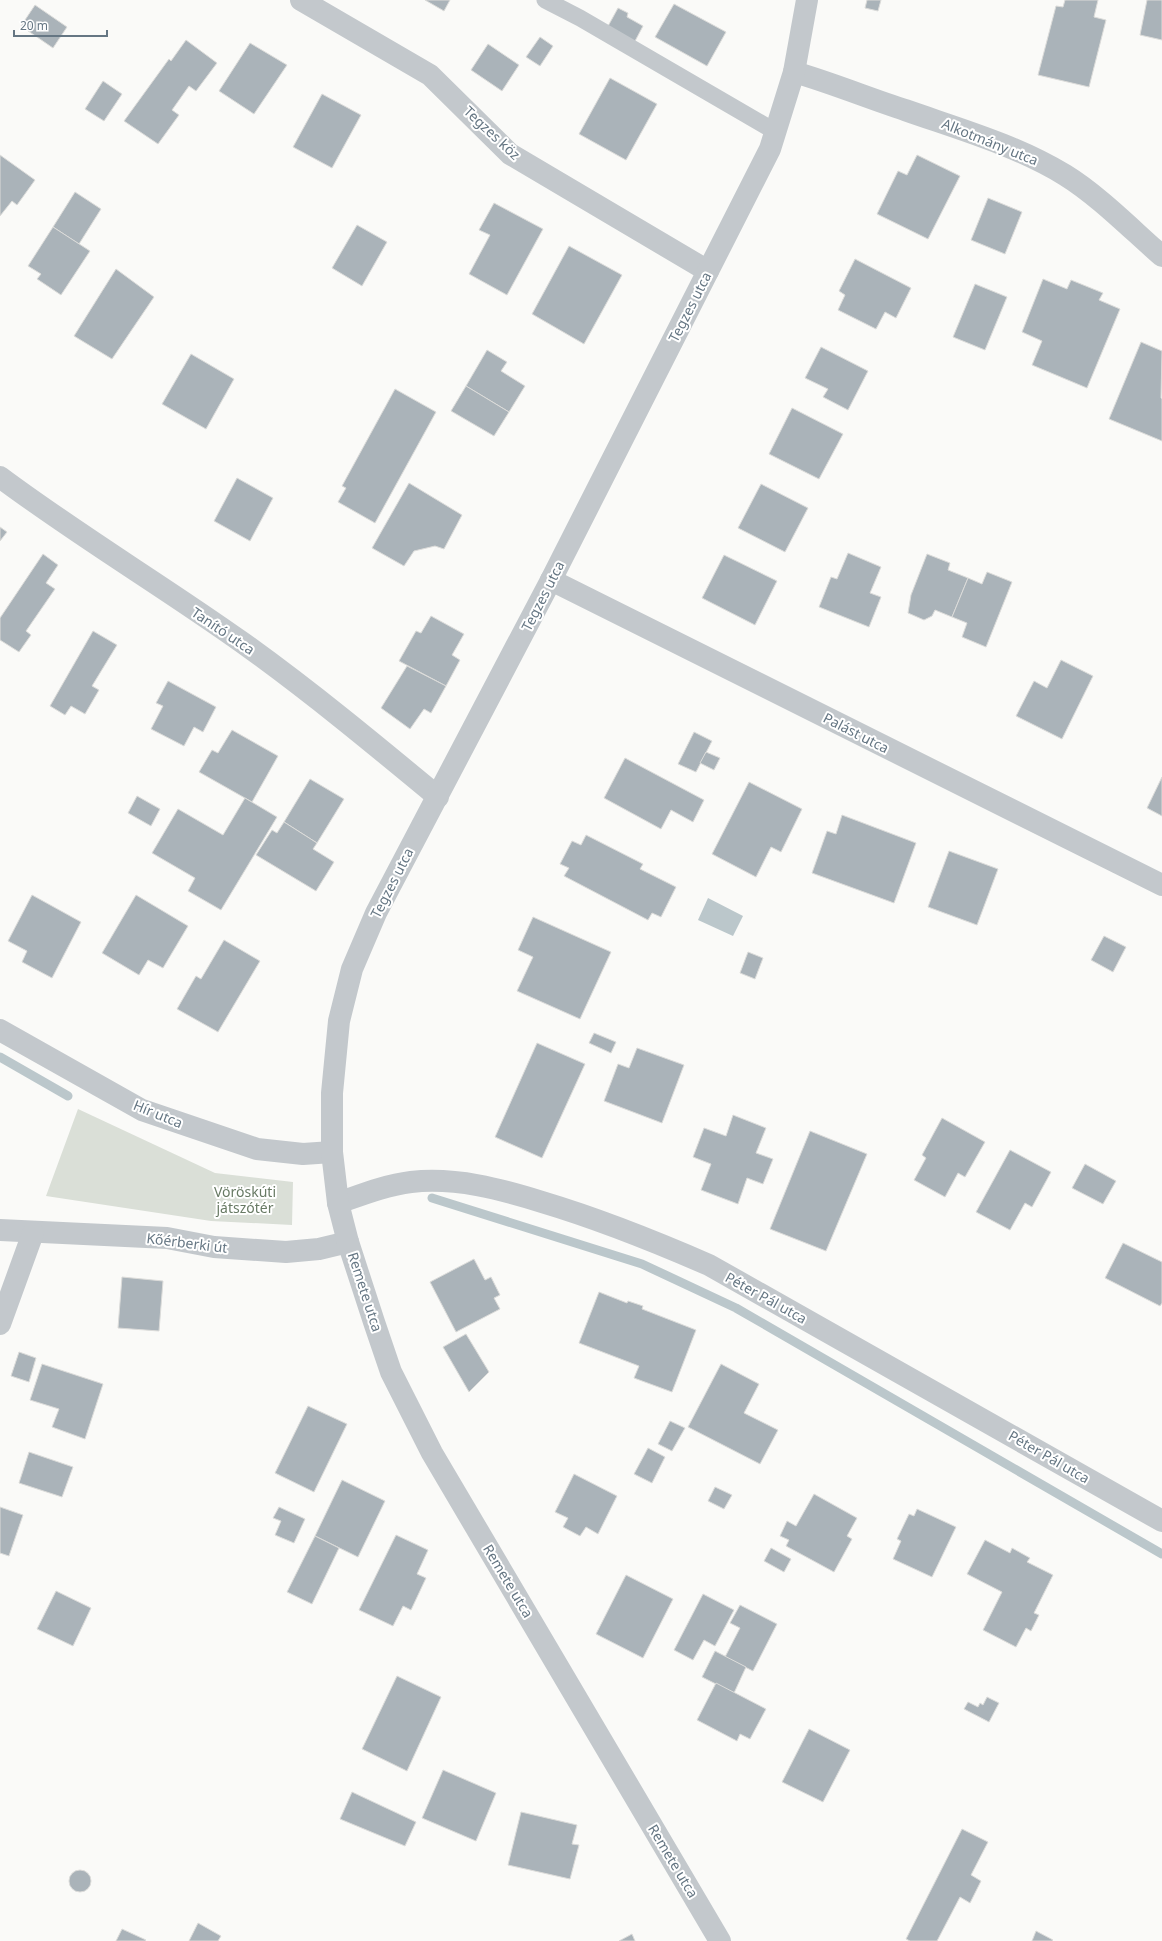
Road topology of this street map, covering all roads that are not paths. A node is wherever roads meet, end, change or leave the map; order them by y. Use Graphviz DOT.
graph roads {
  1 [pos="301,0"];
  2 [pos="545,0"];
  3 [pos="807,0"];
  4 [pos="794,72"];
  5 [pos="776,132"];
  6 [pos="1162,256"];
  7 [pos="708,271"];
  8 [pos="0,477"];
  9 [pos="551,580"];
  10 [pos="438,797"];
  11 [pos="1162,886"];
  12 [pos="0,1030"];
  13 [pos="332,1152"];
  14 [pos="338,1203"];
  15 [pos="0,1230"];
  16 [pos="33,1233"];
  17 [pos="348,1242"];
  18 [pos="0,1324"];
  19 [pos="1161,1516"];
  20 [pos="720,1941"];
  1 -- 7 [label="street, Tegzes köz"];
  2 -- 5 [label="lane"];
  3 -- 4 [label="street, Tegzes utca"];
  4 -- 5 [label="street, Tegzes utca"];
  4 -- 6 [label="street, Alkotmány utca"];
  5 -- 7 [label="street, Tegzes utca"];
  7 -- 9 [label="street, Tegzes utca"];
  8 -- 10 [label="street, Tanító utca"];
  9 -- 10 [label="street, Tegzes utca"];
  9 -- 11 [label="street, Palást utca"];
  10 -- 13 [label="street, Tegzes utca"];
  12 -- 13 [label="street, Hír utca"];
  13 -- 14 [label="street, Tegzes utca"];
  14 -- 17 [label="street, Remete utca"];
  14 -- 19 [label="street, Péter Pál utca"];
  15 -- 16 [label="street, Kőérberki út"];
  16 -- 17 [label="street, Kőérberki út"];
  16 -- 18 [label="street"];
  17 -- 20 [label="street, Remete utca"];
}
